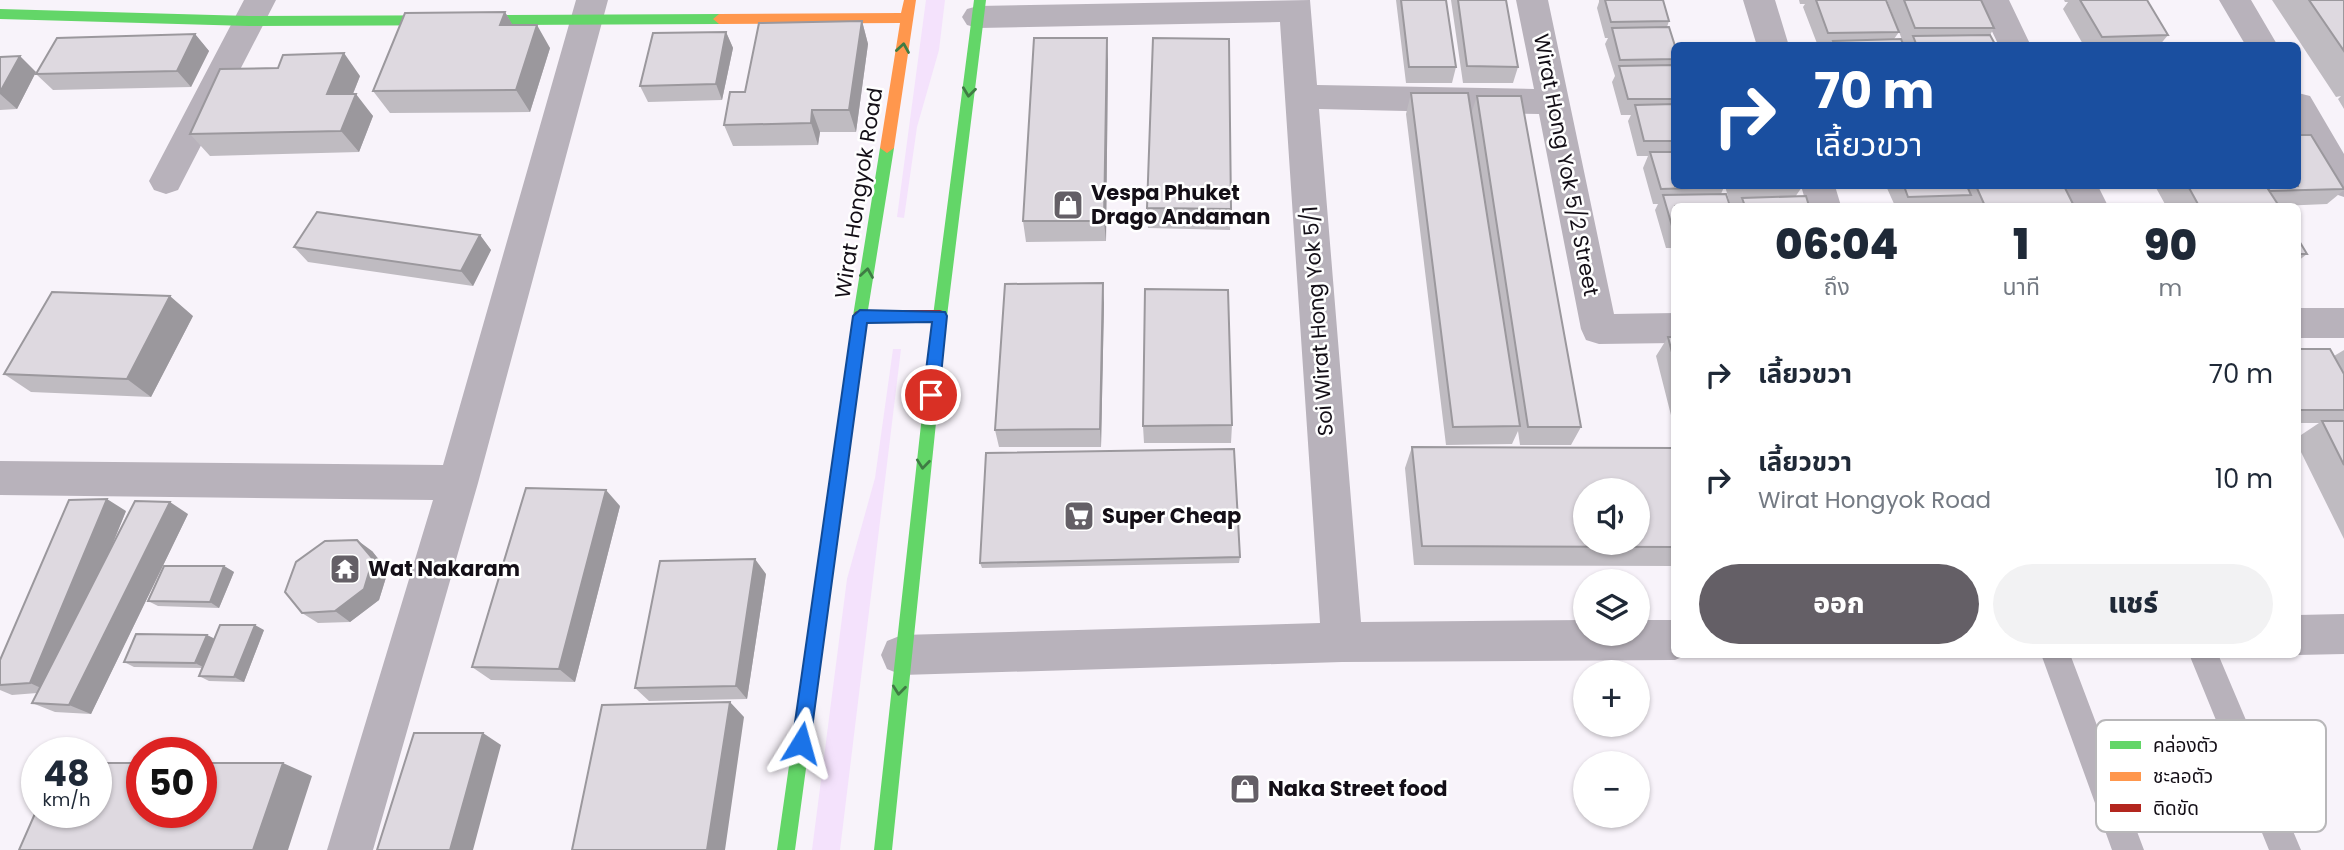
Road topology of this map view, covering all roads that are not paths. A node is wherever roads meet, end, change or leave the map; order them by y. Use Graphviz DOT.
graph roads {
  1 [pos="910,0"];
  2 [pos="1532,0"];
  3 [pos="1759,0"];
  4 [pos="1993,0"];
  5 [pos="2235,0"];
  6 [pos="1294,5"];
  7 [pos="979,9"];
  8 [pos="254,10"];
  9 [pos="589,10"];
  10 [pos="0,14"];
  11 [pos="908,18"];
  12 [pos="1772,42"];
  13 [pos="2013,42"];
  14 [pos="2260,42"];
  15 [pos="1301,97"];
  16 [pos="1553,102"];
  17 [pos="2301,110"];
  18 [pos="166,181"];
  19 [pos="2344,184"];
  20 [pos="860,316"];
  21 [pos="940,316"];
  22 [pos="2301,323"];
  23 [pos="2344,323"];
  24 [pos="1671,328"];
  25 [pos="0,478"];
  26 [pos="458,483"];
  27 [pos="2344,634"];
  28 [pos="2301,635"];
  29 [pos="1671,640"];
  30 [pos="1342,642"];
  31 [pos="902,656"];
  32 [pos="2056,658"];
  33 [pos="2205,658"];
  34 [pos="2231,720"];
  35 [pos="2096,764"];
  36 [pos="2122,832"];
  37 [pos="2277,832"];
  38 [pos="350,850"];
  39 [pos="786,850"];
  40 [pos="883,850"];
  41 [pos="2129,850"];
  42 [pos="2285,850"];
  1 -- 11 [label="main road, Wirat Hongyok Road"];
  2 -- 16 [label="street, Wirat Hong Yok 5/2 Street"];
  3 -- 12 [label="street"];
  4 -- 13 [label="street"];
  5 -- 14 [label="street"];
  6 -- 7 [label="street"];
  6 -- 15 [label="street, Soi Wirat Hong Yok 5/1"];
  7 -- 21 [label="main road, one-way"];
  8 -- 9 [label="main road"];
  8 -- 10 [label="main road"];
  8 -- 18 [label="street"];
  9 -- 11 [label="main road"];
  9 -- 26 [label="street"];
  20 -- 11 [label="main road, Wirat Hongyok Road, one-way"];
  15 -- 16 [label="street"];
  15 -- 30 [label="street, Soi Wirat Hong Yok 5/1"];
  16 -- 24 [label="street, Wirat Hong Yok 5/2 Street"];
  17 -- 19 [label="street"];
  20 -- 21 [label="main road"];
  20 -- 39 [label="main road, Wirat Hongyok Road"];
  21 -- 31 [label="main road, one-way"];
  22 -- 23 [label="street"];
  25 -- 26 [label="street"];
  26 -- 38 [label="street"];
  27 -- 28 [label="street"];
  29 -- 30 [label="street"];
  30 -- 31 [label="street"];
  31 -- 40 [label="main road, one-way"];
  32 -- 35 [label="lane"];
  33 -- 34 [label="lane"];
  36 -- 41 [label="lane"];
  37 -- 42 [label="lane"];
}
